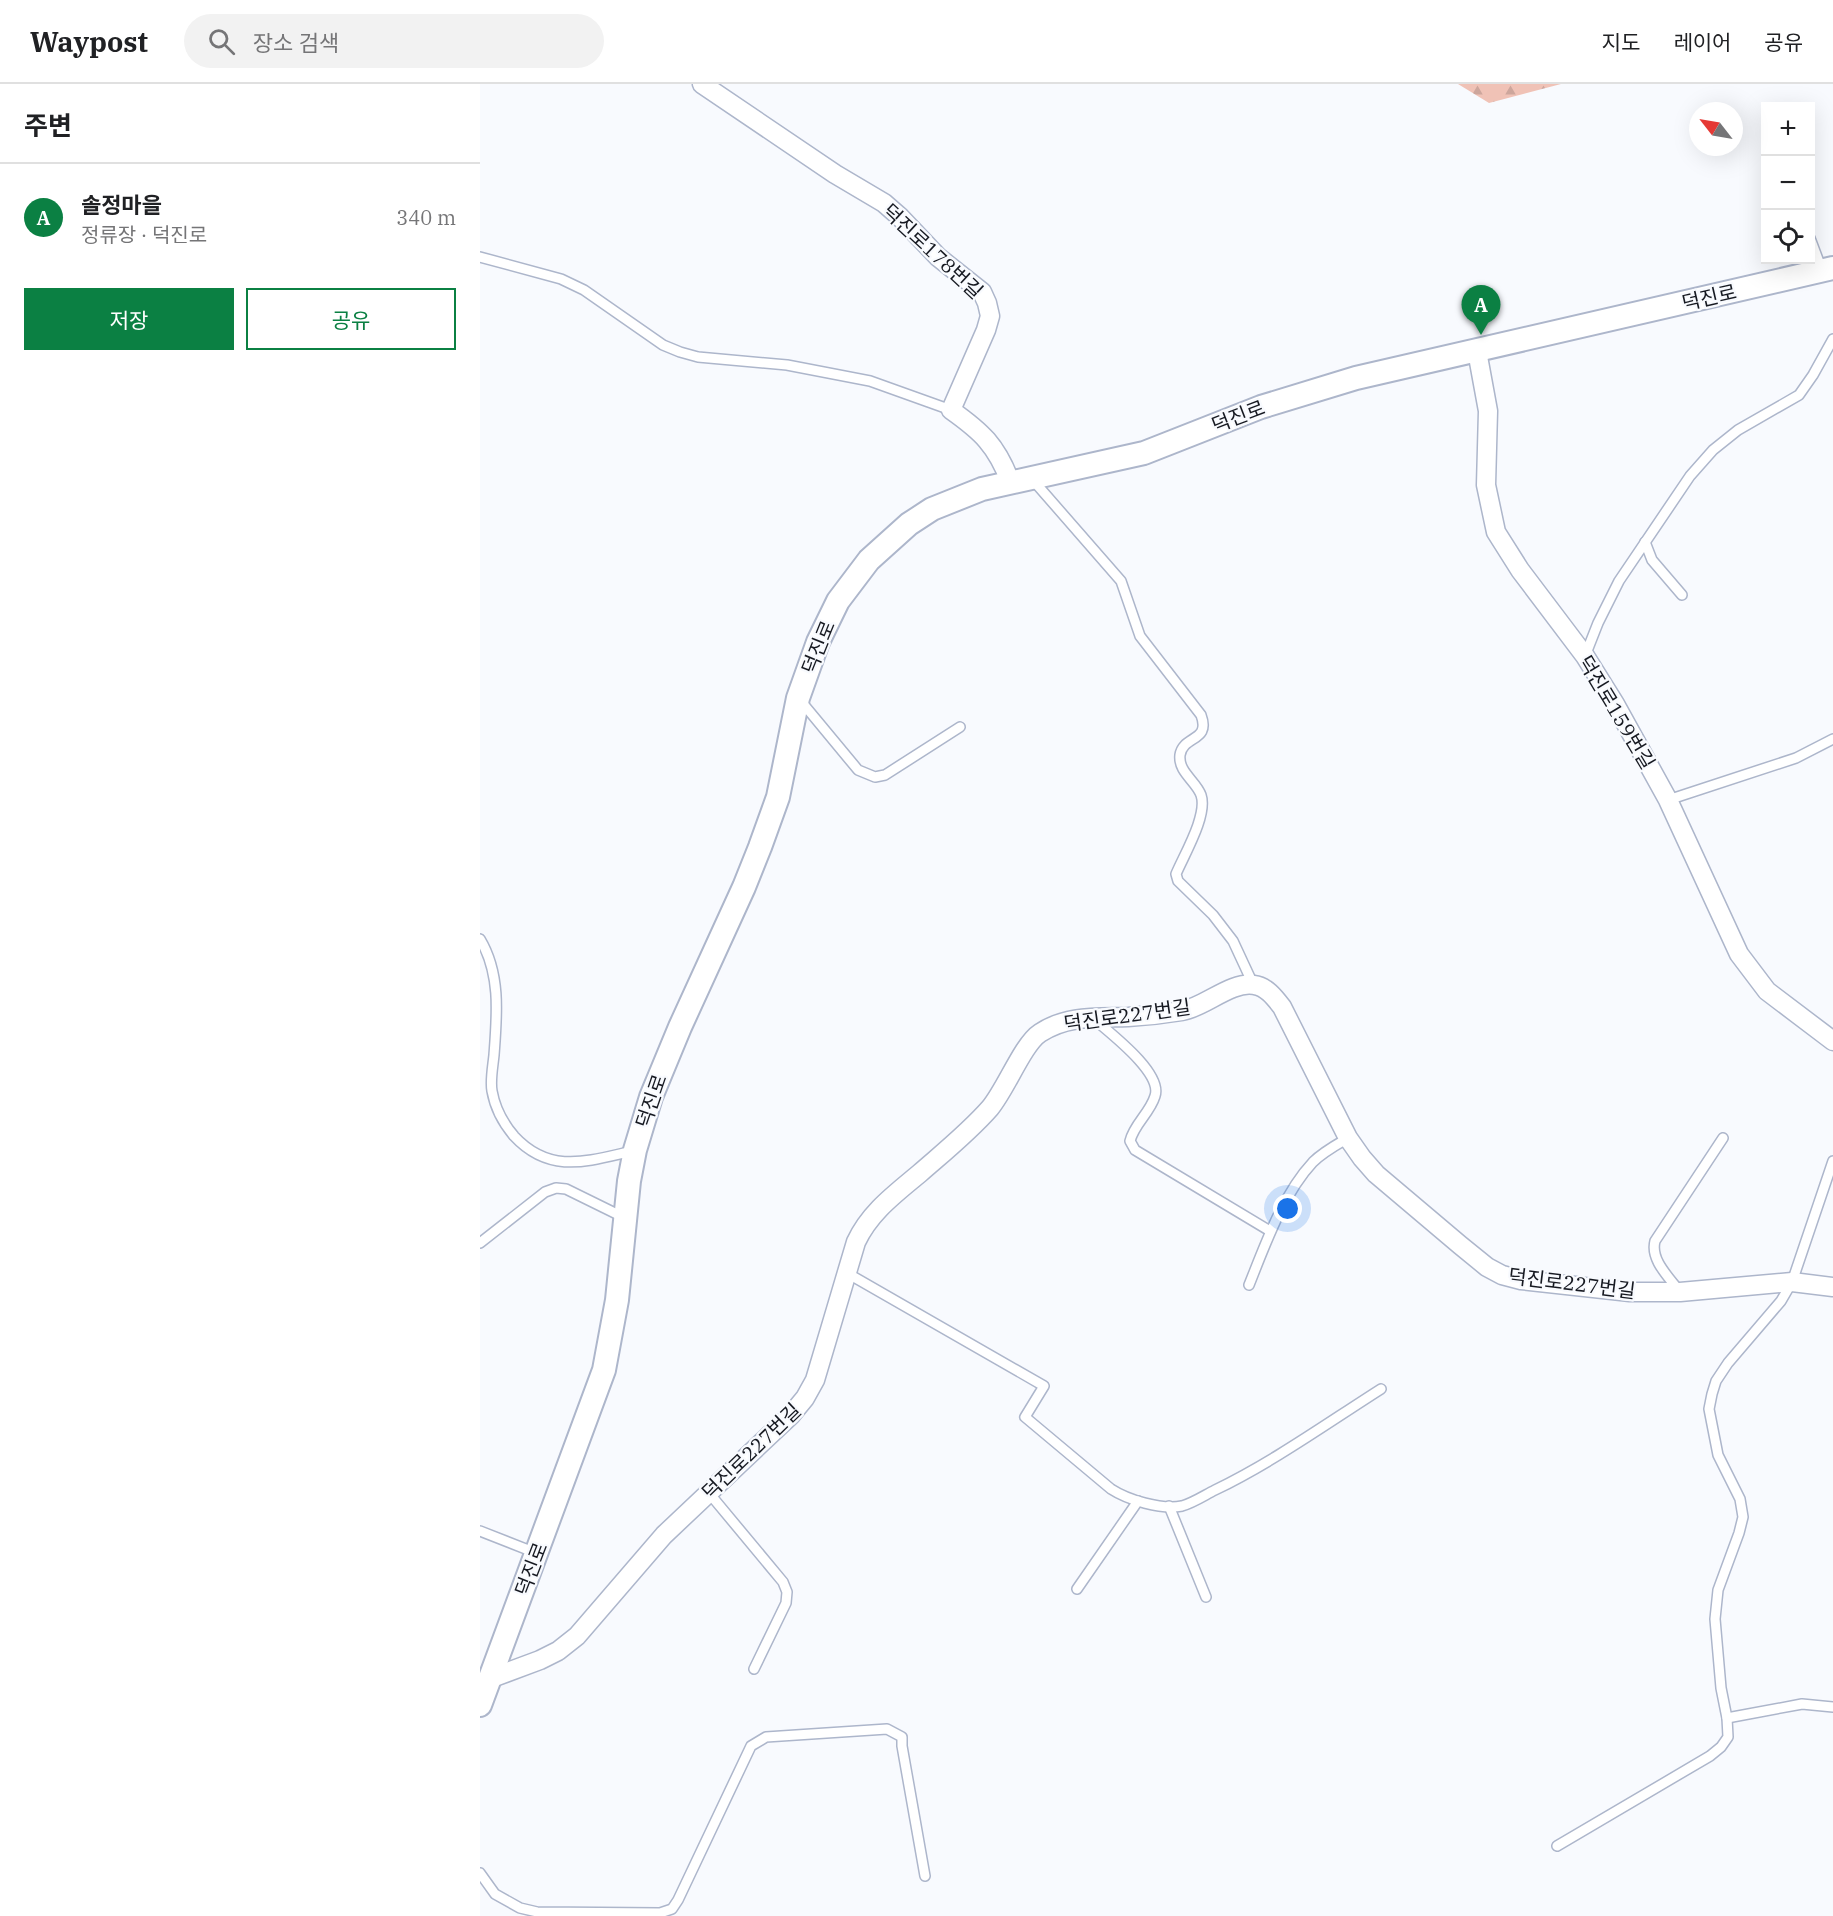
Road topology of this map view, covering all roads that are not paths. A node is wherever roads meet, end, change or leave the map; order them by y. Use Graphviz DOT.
graph roads {
  1 [pos="702,84"];
  2 [pos="1815,247"];
  3 [pos="480,257"];
  4 [pos="1830,273"];
  5 [pos="1833,339"];
  6 [pos="1477,351"];
  7 [pos="951,410"];
  8 [pos="1020,479"];
  9 [pos="1645,542"];
  10 [pos="1682,595"];
  11 [pos="1585,656"];
  12 [pos="798,698"];
  13 [pos="960,727"];
  14 [pos="1833,739"];
  15 [pos="1668,800"];
  16 [pos="480,939"];
  17 [pos="1253,984"];
  18 [pos="1092,1017"];
  19 [pos="1833,1041"];
  20 [pos="1348,1138"];
  21 [pos="1723,1138"];
  22 [pos="635,1150"];
  23 [pos="1833,1161"];
  24 [pos="625,1218"];
  25 [pos="1270,1231"];
  26 [pos="480,1243"];
  27 [pos="847,1273"];
  28 [pos="1792,1282"];
  29 [pos="1249,1285"];
  30 [pos="1833,1287"];
  31 [pos="1680,1292"];
  32 [pos="1381,1389"];
  33 [pos="709,1492"];
  34 [pos="1138,1501"];
  35 [pos="1169,1506"];
  36 [pos="480,1531"];
  37 [pos="537,1553"];
  38 [pos="1077,1589"];
  39 [pos="1206,1597"];
  40 [pos="754,1669"];
  41 [pos="489,1679"];
  42 [pos="480,1705"];
  43 [pos="1833,1707"];
  44 [pos="1727,1718"];
  45 [pos="1557,1846"];
  46 [pos="480,1873"];
  47 [pos="925,1876"];
  1 -- 7 [label="street, 덕진로178번길"];
  2 -- 4 [label="lane"];
  3 -- 7 [label="lane"];
  4 -- 6 [label="street, 덕진로"];
  5 -- 9 [label="lane"];
  6 -- 8 [label="street, 덕진로"];
  6 -- 11 [label="street, 덕진로159번길"];
  7 -- 8 [label="street"];
  8 -- 12 [label="street, 덕진로"];
  8 -- 17 [label="lane"];
  9 -- 10 [label="lane"];
  9 -- 11 [label="lane"];
  11 -- 15 [label="street, 덕진로159번길"];
  12 -- 13 [label="lane"];
  12 -- 22 [label="street, 덕진로"];
  14 -- 15 [label="lane"];
  15 -- 19 [label="street, 덕진로159번길"];
  16 -- 22 [label="lane"];
  17 -- 18 [label="street, 덕진로227번길"];
  17 -- 20 [label="street, 덕진로227번길"];
  18 -- 25 [label="lane"];
  18 -- 27 [label="street, 덕진로227번길"];
  20 -- 25 [label="lane"];
  20 -- 31 [label="street, 덕진로227번길"];
  21 -- 31 [label="lane"];
  22 -- 24 [label="street, 덕진로"];
  23 -- 28 [label="lane"];
  24 -- 26 [label="lane"];
  24 -- 37 [label="street, 덕진로"];
  25 -- 29 [label="lane"];
  27 -- 33 [label="street, 덕진로227번길"];
  27 -- 34 [label="lane"];
  28 -- 30 [label="street, 덕진로227번길"];
  28 -- 31 [label="street, 덕진로227번길"];
  28 -- 44 [label="lane"];
  32 -- 35 [label="lane"];
  33 -- 40 [label="lane"];
  33 -- 41 [label="street, 덕진로227번길"];
  34 -- 35 [label="lane"];
  34 -- 38 [label="lane"];
  35 -- 39 [label="lane"];
  36 -- 37 [label="lane"];
  37 -- 41 [label="street, 덕진로"];
  41 -- 42 [label="street, 덕진로"];
  43 -- 44 [label="lane"];
  44 -- 45 [label="lane"];
  46 -- 47 [label="lane"];
}
